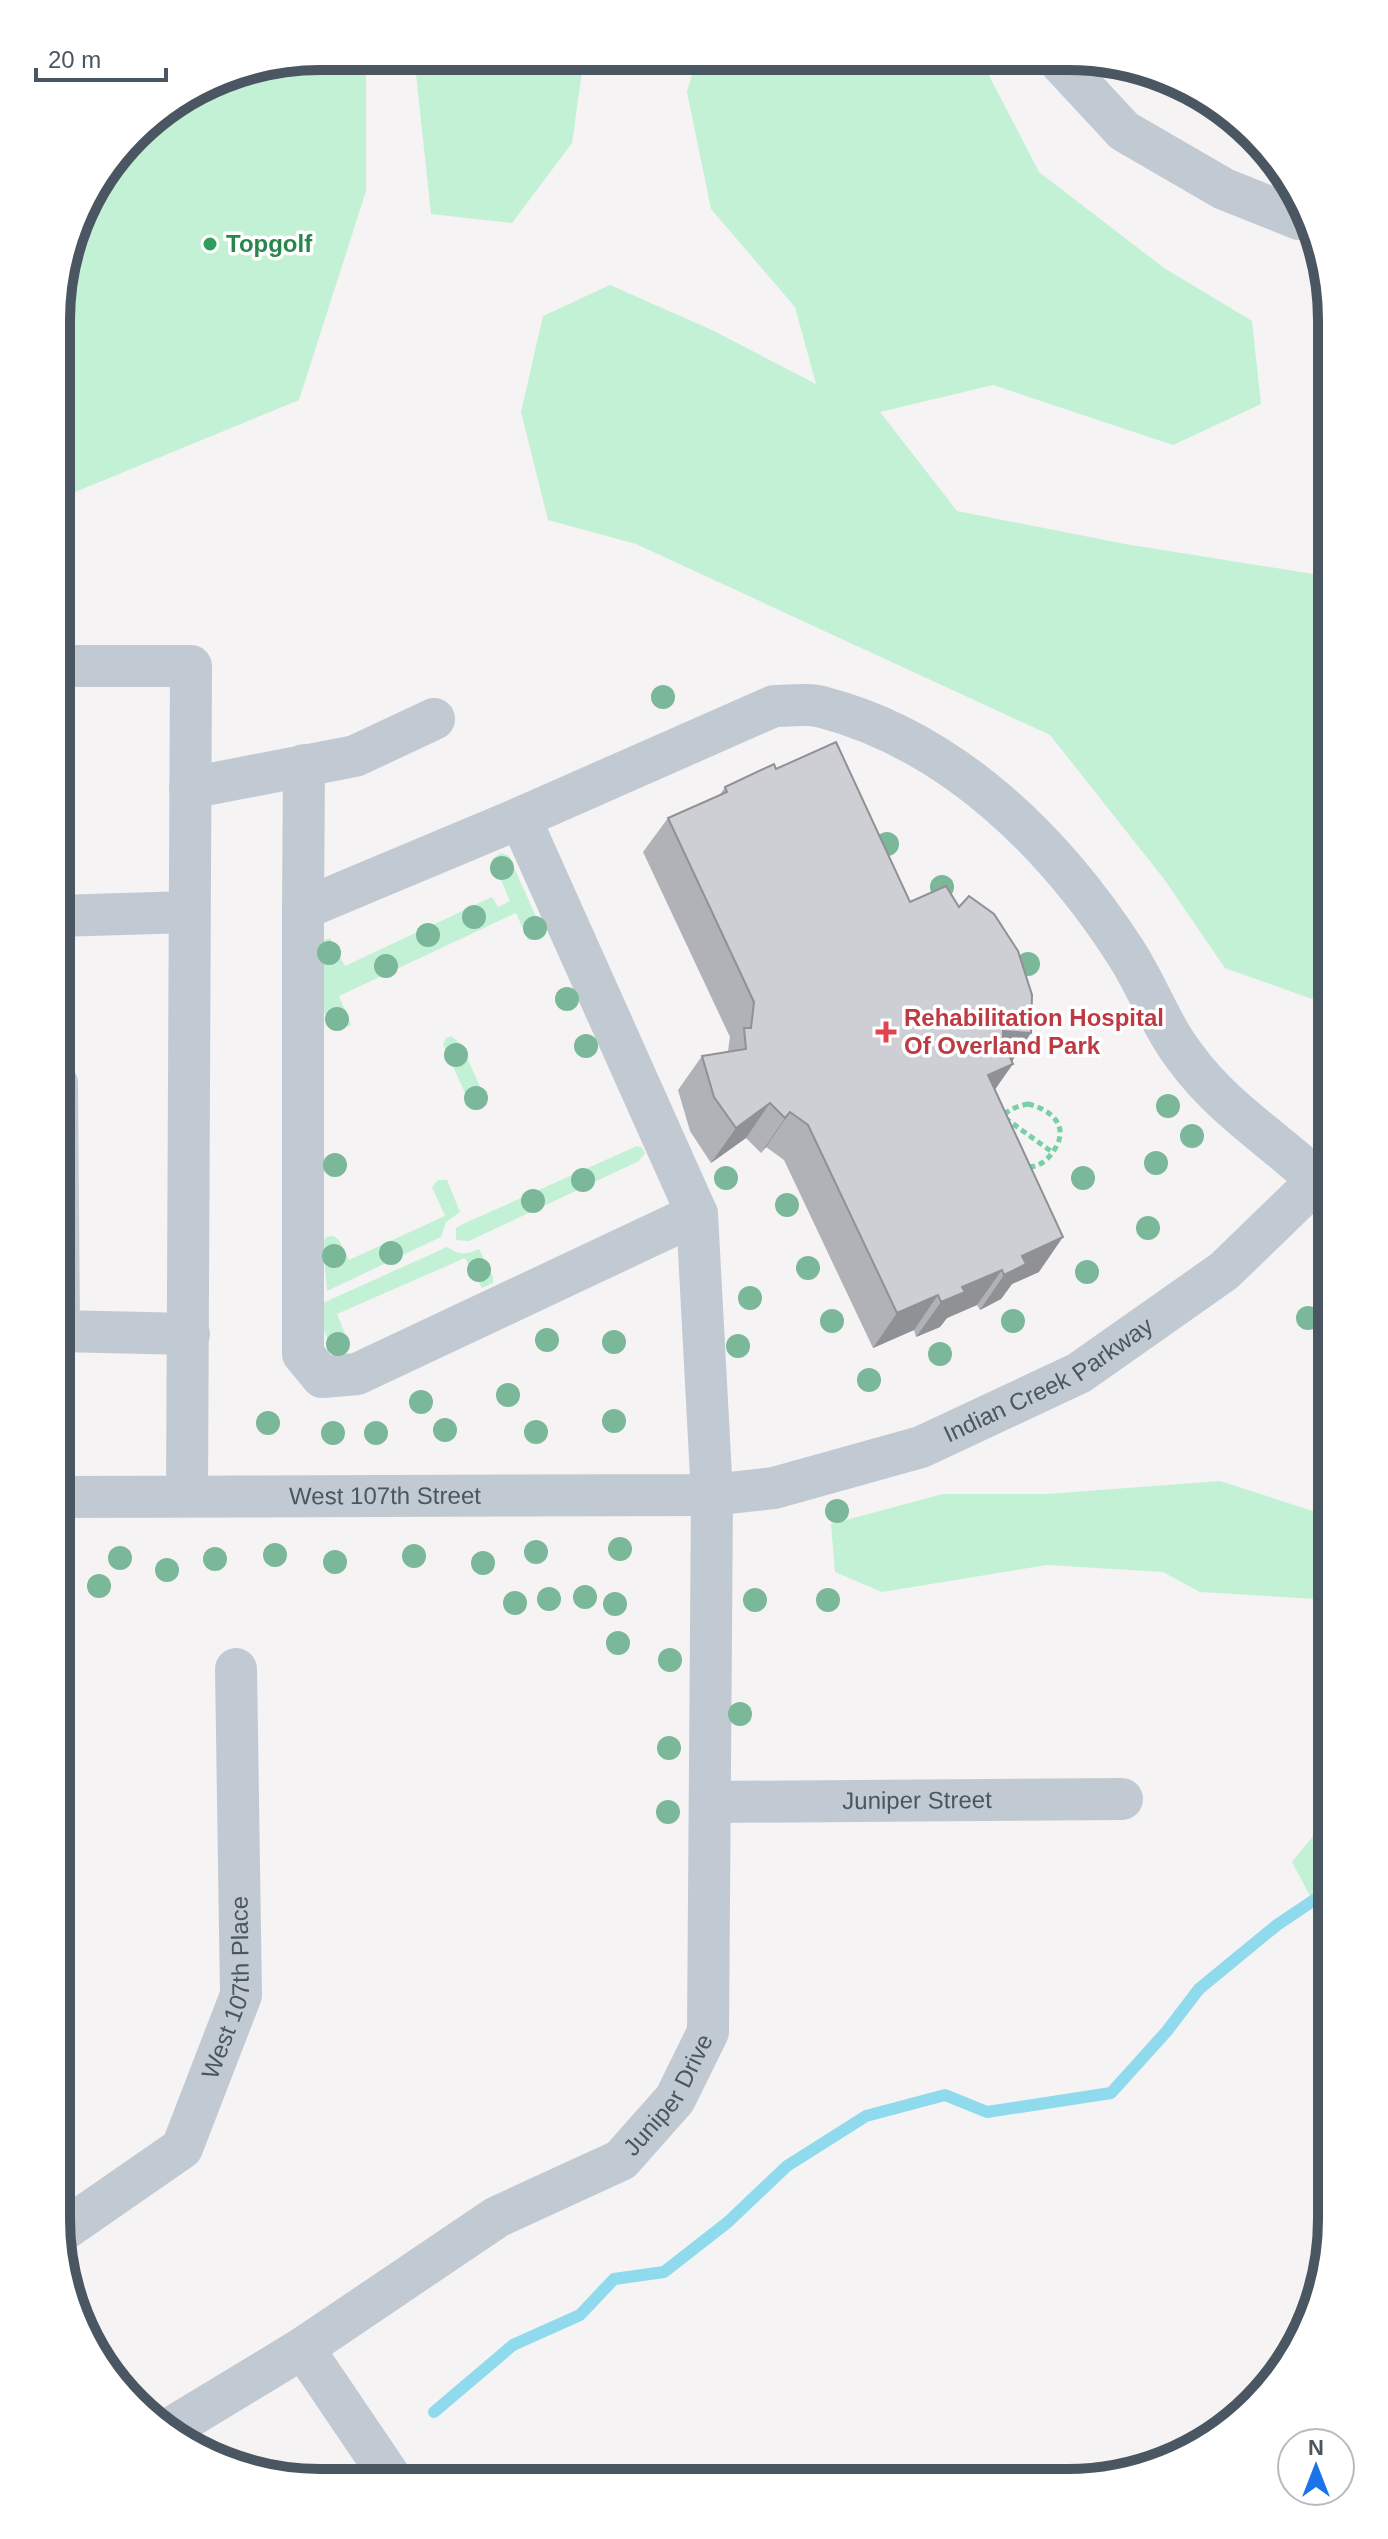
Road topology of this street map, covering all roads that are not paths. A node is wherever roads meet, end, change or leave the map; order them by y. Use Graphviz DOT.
graph roads {
  1 [pos="1067,70"];
  2 [pos="1296,218"];
  3 [pos="70,666"];
  4 [pos="434,719"];
  5 [pos="304,765"];
  6 [pos="190,788"];
  7 [pos="520,818"];
  8 [pos="303,909"];
  9 [pos="189,912"];
  10 [pos="70,916"];
  11 [pos="1318,1172"];
  12 [pos="1318,1187"];
  13 [pos="697,1214"];
  14 [pos="70,1330"];
  15 [pos="189,1334"];
  16 [pos="712,1495"];
  17 [pos="187,1496"];
  18 [pos="70,1497"];
  19 [pos="236,1669"];
  20 [pos="1122,1799"];
  21 [pos="711,1802"];
  22 [pos="70,2225"];
  23 [pos="303,2348"];
  24 [pos="177,2424"];
  25 [pos="385,2469"];
  1 -- 2 [label="street"];
  3 -- 6 [label="street"];
  4 -- 5 [label="street"];
  5 -- 6 [label="street"];
  5 -- 8 [label="street"];
  6 -- 9 [label="street"];
  7 -- 8 [label="street"];
  7 -- 11 [label="street"];
  7 -- 13 [label="street"];
  8 -- 13 [label="street"];
  9 -- 10 [label="street"];
  9 -- 15 [label="street"];
  12 -- 16 [label="street, Indian Creek Parkway"];
  13 -- 16 [label="street, Juniper Drive"];
  14 -- 15 [label="street"];
  15 -- 17 [label="street"];
  16 -- 17 [label="street, West 107th Street"];
  16 -- 21 [label="street, Juniper Drive"];
  17 -- 18 [label="street, West 107th Street"];
  19 -- 22 [label="street, West 107th Place"];
  20 -- 21 [label="street, Juniper Street"];
  21 -- 23 [label="street, Juniper Drive"];
  23 -- 24 [label="street, Juniper Drive"];
  23 -- 25 [label="street"];
}
